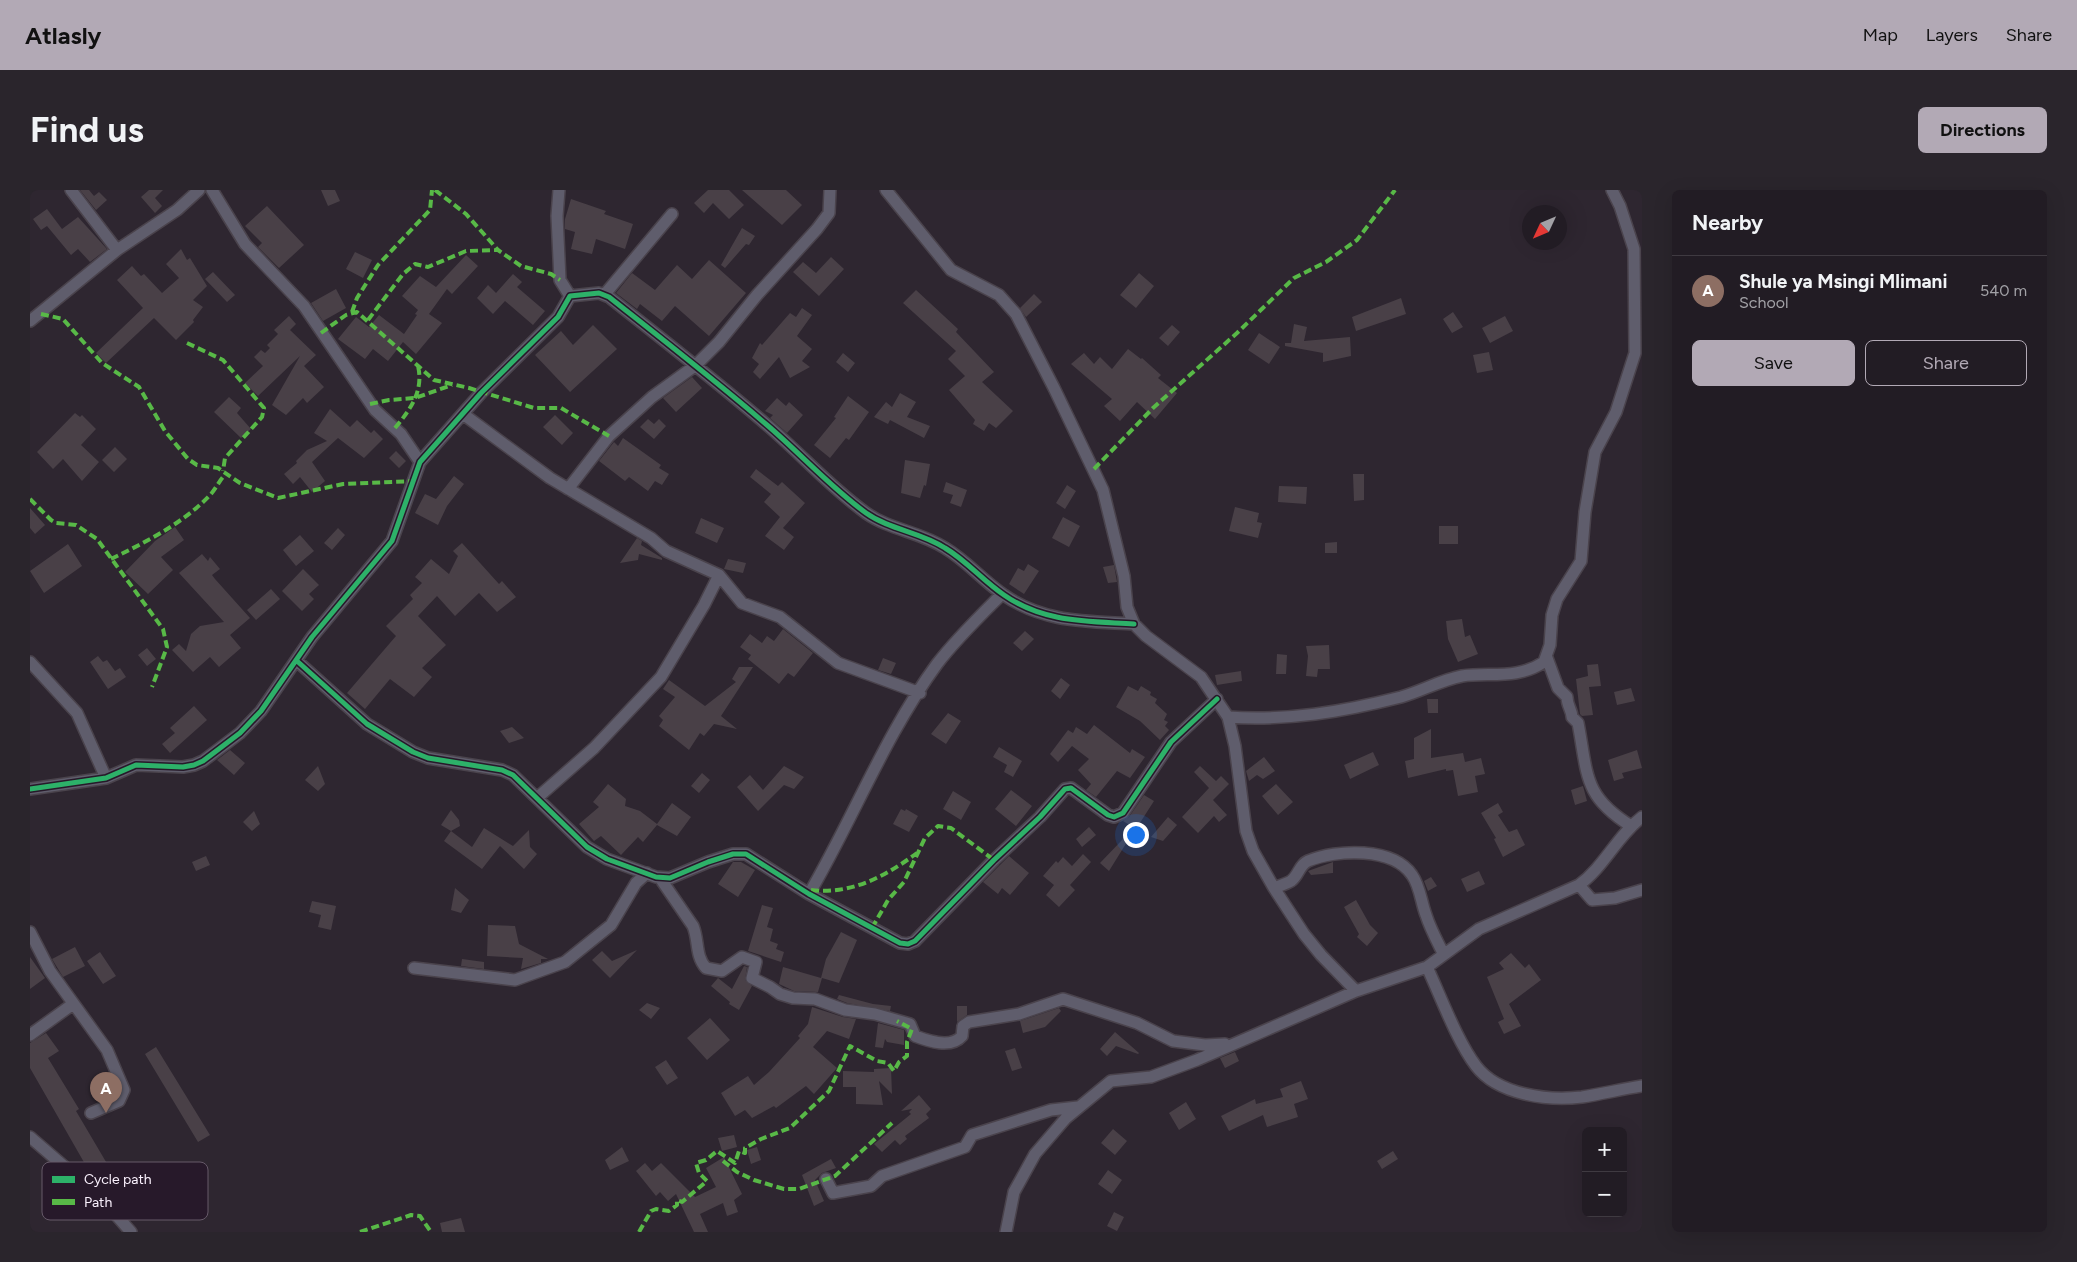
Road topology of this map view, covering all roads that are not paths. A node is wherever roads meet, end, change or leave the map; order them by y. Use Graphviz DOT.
graph roads {
  1 [pos="71,190"];
  2 [pos="199,190"];
  3 [pos="212,190"];
  4 [pos="559,190"];
  5 [pos="830,190"];
  6 [pos="886,190"];
  7 [pos="1612,190"];
  8 [pos="672,214"];
  9 [pos="117,250"];
  10 [pos="1638,251"];
  11 [pos="605,294"];
  12 [pos="570,296"];
  13 [pos="30,322"];
  14 [pos="696,365"];
  15 [pos="463,414"];
  16 [pos="420,462"];
  17 [pos="568,489"];
  18 [pos="719,575"];
  19 [pos="1002,594"];
  20 [pos="1134,624"];
  21 [pos="1547,658"];
  22 [pos="297,661"];
  23 [pos="30,662"];
  24 [pos="920,693"];
  25 [pos="1217,700"];
  26 [pos="1228,717"];
  27 [pos="106,778"];
  28 [pos="30,789"];
  29 [pos="537,798"];
  30 [pos="1642,817"];
  31 [pos="1631,826"];
  32 [pos="646,873"];
  33 [pos="660,878"];
  34 [pos="1579,885"];
  35 [pos="1274,888"];
  36 [pos="1642,890"];
  37 [pos="809,894"];
  38 [pos="30,932"];
  39 [pos="1443,953"];
  40 [pos="1427,967"];
  41 [pos="414,968"];
  42 [pos="1356,991"];
  43 [pos="73,1004"];
  44 [pos="30,1034"];
  45 [pos="1231,1044"];
  46 [pos="1642,1086"];
  47 [pos="1080,1106"];
  48 [pos="91,1112"];
  49 [pos="30,1136"];
  50 [pos="60,1162"];
  51 [pos="826,1179"];
  52 [pos="120,1220"];
  53 [pos="131,1232"];
  54 [pos="1006,1232"];
  1 -- 9 [label="street"];
  2 -- 9 [label="street"];
  3 -- 16 [label="street"];
  4 -- 12 [label="street"];
  5 -- 14 [label="street"];
  6 -- 20 [label="street"];
  7 -- 10 [label="street"];
  8 -- 11 [label="street"];
  9 -- 13 [label="street"];
  10 -- 21 [label="street"];
  11 -- 12 [label="street"];
  11 -- 14 [label="street"];
  12 -- 15 [label="street"];
  14 -- 17 [label="street"];
  14 -- 19 [label="street"];
  15 -- 16 [label="street"];
  15 -- 17 [label="street"];
  16 -- 22 [label="street"];
  17 -- 18 [label="street"];
  18 -- 24 [label="street"];
  18 -- 29 [label="street"];
  19 -- 20 [label="street"];
  19 -- 24 [label="street"];
  20 -- 25 [label="street"];
  21 -- 26 [label="street"];
  21 -- 31 [label="street"];
  22 -- 27 [label="street"];
  22 -- 29 [label="street"];
  23 -- 27 [label="street"];
  24 -- 37 [label="street"];
  25 -- 26 [label="street"];
  25 -- 37 [label="street"];
  26 -- 35 [label="street"];
  27 -- 28 [label="street"];
  29 -- 32 [label="street"];
  30 -- 31 [label="street"];
  31 -- 34 [label="street"];
  32 -- 33 [label="street"];
  32 -- 41 [label="street"];
  33 -- 37 [label="street"];
  33 -- 45 [label="street"];
  34 -- 36 [label="street"];
  34 -- 39 [label="street"];
  35 -- 39 [label="street"];
  35 -- 42 [label="street"];
  38 -- 43 [label="street"];
  39 -- 40 [label="street"];
  40 -- 42 [label="street"];
  40 -- 46 [label="street"];
  42 -- 45 [label="street"];
  43 -- 44 [label="street"];
  43 -- 48 [label="street"];
  45 -- 47 [label="street"];
  47 -- 51 [label="street"];
  47 -- 54 [label="street"];
  49 -- 50 [label="street"];
  52 -- 53 [label="street"];
}
